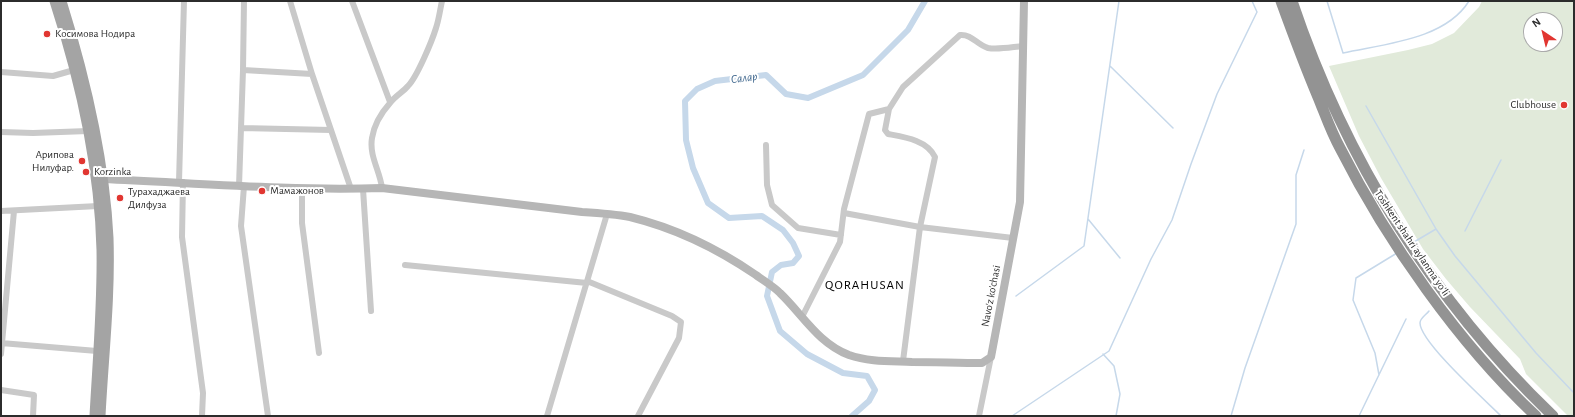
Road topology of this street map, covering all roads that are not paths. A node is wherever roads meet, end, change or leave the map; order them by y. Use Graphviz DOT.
graph roads {
  1 [pos="54,1"];
  2 [pos="62,1"];
  3 [pos="184,1"];
  4 [pos="244,1"];
  5 [pos="290,1"];
  6 [pos="352,1"];
  7 [pos="442,1"];
  8 [pos="1026,1"];
  9 [pos="1281,1"];
  10 [pos="1292,1"];
  11 [pos="65,23"];
  12 [pos="1023,46"];
  13 [pos="74,70"];
  14 [pos="243,70"];
  15 [pos="1,72"];
  16 [pos="312,74"];
  17 [pos="390,102"];
  18 [pos="889,109"];
  19 [pos="241,128"];
  20 [pos="331,130"];
  21 [pos="88,131"];
  22 [pos="1,132"];
  23 [pos="766,145"];
  24 [pos="103,179"];
  25 [pos="181,182"];
  26 [pos="241,186"];
  27 [pos="302,188"];
  28 [pos="382,188"];
  29 [pos="351,189"];
  30 [pos="363,189"];
  31 [pos="98,206"];
  32 [pos="1,210"];
  33 [pos="14,211"];
  34 [pos="844,213"];
  35 [pos="607,214"];
  36 [pos="920,227"];
  37 [pos="841,235"];
  38 [pos="1014,238"];
  39 [pos="405,265"];
  40 [pos="587,282"];
  41 [pos="371,311"];
  42 [pos="802,317"];
  43 [pos="2,343"];
  44 [pos="97,351"];
  45 [pos="319,353"];
  46 [pos="1,354"];
  47 [pos="991,357"];
  48 [pos="1500,361"];
  49 [pos="903,362"];
  50 [pos="982,364"];
  51 [pos="1491,369"];
  52 [pos="988,373"];
  53 [pos="1,390"];
  54 [pos="33,416"];
  55 [pos="94,416"];
  56 [pos="101,416"];
  57 [pos="202,416"];
  58 [pos="268,416"];
  59 [pos="547,416"];
  60 [pos="638,416"];
  61 [pos="979,416"];
  62 [pos="1536,416"];
  63 [pos="1553,416"];
  1 -- 11 [label="main road"];
  2 -- 11 [label="main road"];
  3 -- 25 [label="street"];
  4 -- 14 [label="street"];
  5 -- 16 [label="street"];
  6 -- 17 [label="street"];
  7 -- 17 [label="street"];
  8 -- 12 [label="street, Navo'z ko'chasi"];
  9 -- 51 [label="highway, Toshkent shahri aylanma yoʻli"];
  10 -- 48 [label="highway, Toshkent shahri aylanma yoʻli"];
  11 -- 13 [label="main road"];
  11 -- 24 [label="main road"];
  12 -- 18 [label="street"];
  12 -- 38 [label="street, Navo'z ko'chasi"];
  13 -- 15 [label="street"];
  13 -- 21 [label="main road"];
  14 -- 16 [label="street"];
  14 -- 19 [label="street"];
  16 -- 20 [label="street"];
  17 -- 28 [label="street"];
  18 -- 34 [label="street"];
  18 -- 36 [label="street"];
  19 -- 20 [label="street"];
  19 -- 26 [label="street"];
  20 -- 29 [label="street"];
  21 -- 22 [label="street"];
  21 -- 31 [label="main road"];
  23 -- 37 [label="street"];
  24 -- 25 [label="street"];
  24 -- 56 [label="main road"];
  25 -- 26 [label="street"];
  25 -- 57 [label="street"];
  26 -- 27 [label="street"];
  26 -- 58 [label="street"];
  27 -- 29 [label="street"];
  27 -- 45 [label="street"];
  28 -- 30 [label="street"];
  28 -- 35 [label="street"];
  29 -- 30 [label="street"];
  30 -- 41 [label="street"];
  31 -- 33 [label="street"];
  31 -- 44 [label="main road"];
  32 -- 33 [label="street"];
  33 -- 43 [label="street"];
  34 -- 36 [label="street"];
  34 -- 37 [label="street"];
  35 -- 40 [label="street"];
  35 -- 42 [label="street"];
  36 -- 38 [label="street"];
  36 -- 49 [label="street"];
  37 -- 42 [label="street"];
  38 -- 47 [label="street, Navo'z ko'chasi"];
  39 -- 40 [label="street"];
  40 -- 59 [label="street"];
  40 -- 60 [label="street"];
  42 -- 49 [label="street"];
  43 -- 44 [label="street"];
  43 -- 46 [label="street"];
  44 -- 55 [label="main road"];
  47 -- 50 [label="street"];
  47 -- 52 [label="street"];
  48 -- 51 [label="highway"];
  48 -- 63 [label="highway, Toshkent shahri aylanma yoʻli"];
  49 -- 50 [label="street"];
  50 -- 52 [label="street"];
  51 -- 62 [label="highway, Toshkent shahri aylanma yoʻli"];
  52 -- 61 [label="street"];
  53 -- 54 [label="street"];
}
